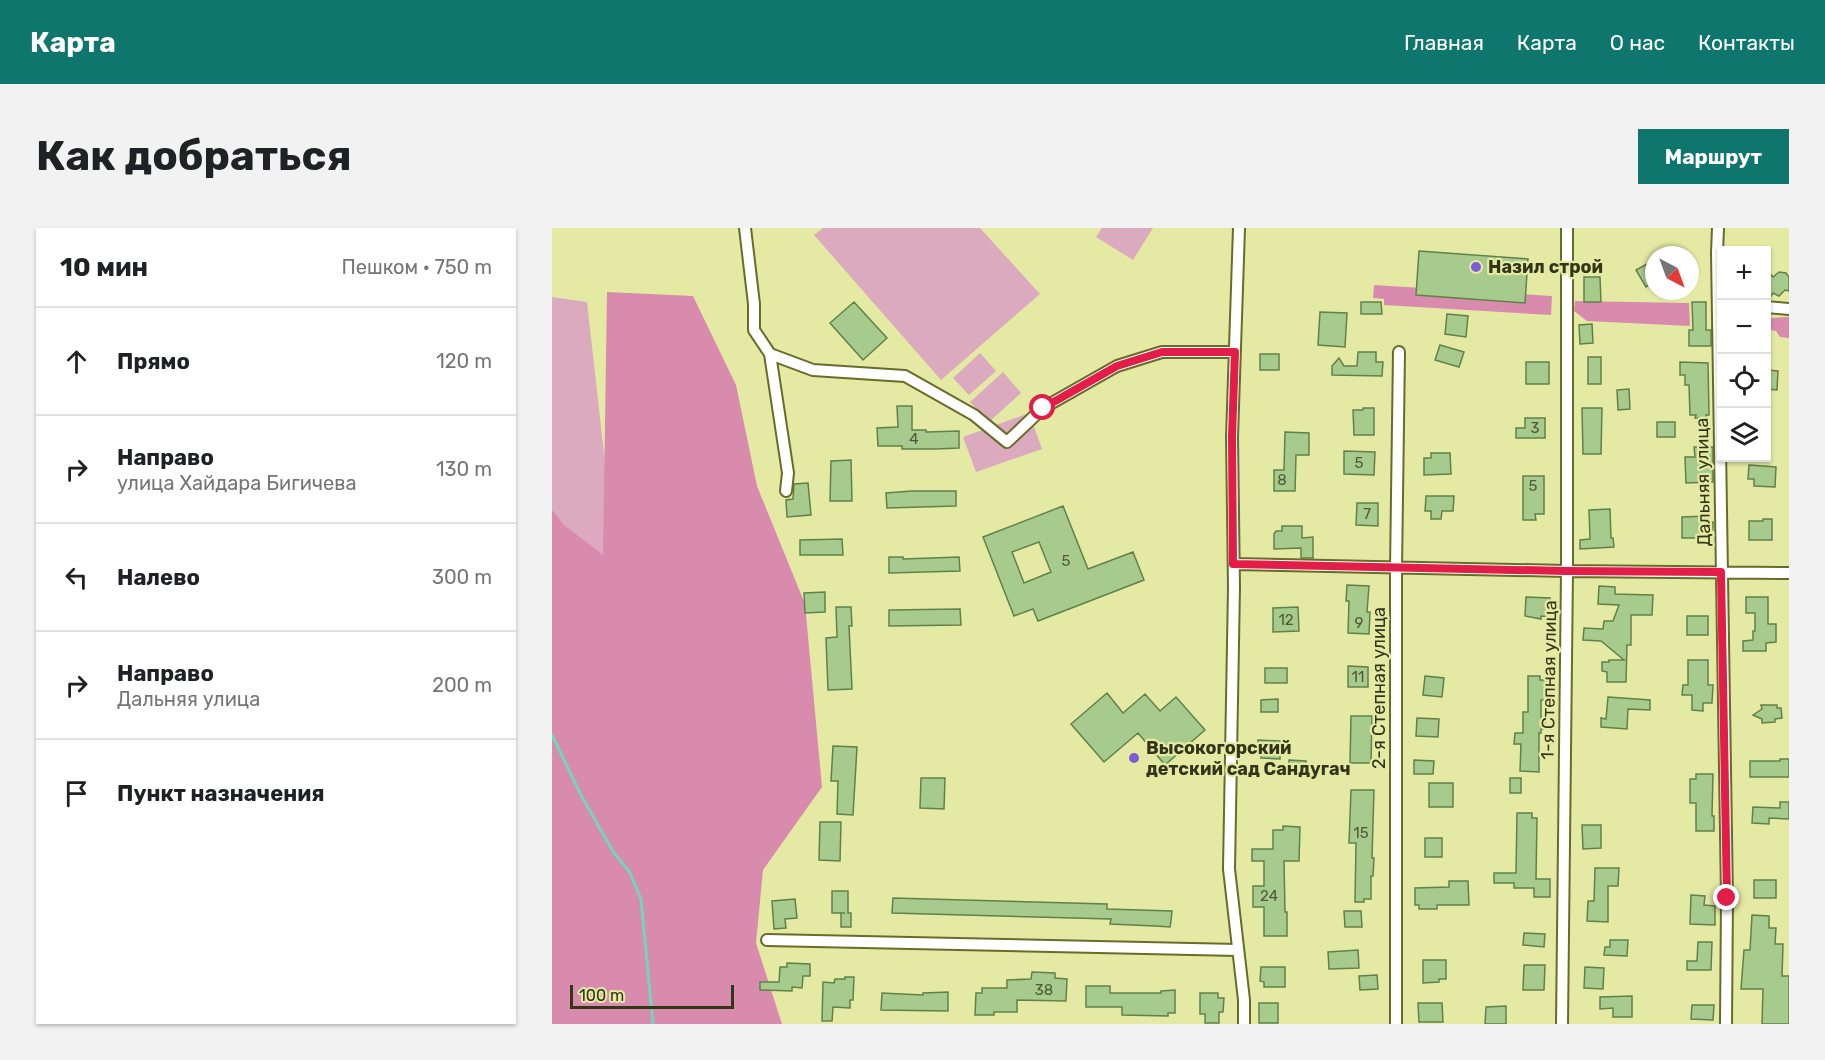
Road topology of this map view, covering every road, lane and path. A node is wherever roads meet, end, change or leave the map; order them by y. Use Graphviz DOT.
graph roads {
  1 [pos="745,228"];
  2 [pos="1239,228"];
  3 [pos="1567,228"];
  4 [pos="1718,228"];
  5 [pos="1720,300"];
  6 [pos="1771,307"];
  7 [pos="1789,309"];
  8 [pos="1235,352"];
  9 [pos="1399,352"];
  10 [pos="770,354"];
  11 [pos="1720,354"];
  12 [pos="786,491"];
  13 [pos="1233,564"];
  14 [pos="1396,569"];
  15 [pos="1566,571"];
  16 [pos="1721,572"];
  17 [pos="1789,573"];
  18 [pos="767,940"];
  19 [pos="1238,950"];
  20 [pos="1244,1024"];
  21 [pos="1396,1024"];
  22 [pos="1562,1024"];
  23 [pos="1726,1024"];
  1 -- 10 [label="street"];
  2 -- 8 [label="street"];
  3 -- 15 [label="street, 1-я Степная улица"];
  4 -- 5 [label="street, Дальняя улица"];
  6 -- 7 [label="street"];
  8 -- 10 [label="street"];
  8 -- 13 [label="street"];
  9 -- 14 [label="street, 2-я Степная улица"];
  10 -- 12 [label="street"];
  11 -- 16 [label="street, Дальняя улица"];
  13 -- 14 [label="street"];
  13 -- 19 [label="street"];
  14 -- 15 [label="street"];
  14 -- 21 [label="street, 2-я Степная улица"];
  15 -- 16 [label="street"];
  15 -- 22 [label="street, 1-я Степная улица"];
  16 -- 17 [label="street"];
  16 -- 23 [label="street, Дальняя улица"];
  18 -- 19 [label="street"];
  19 -- 20 [label="street"];
}
